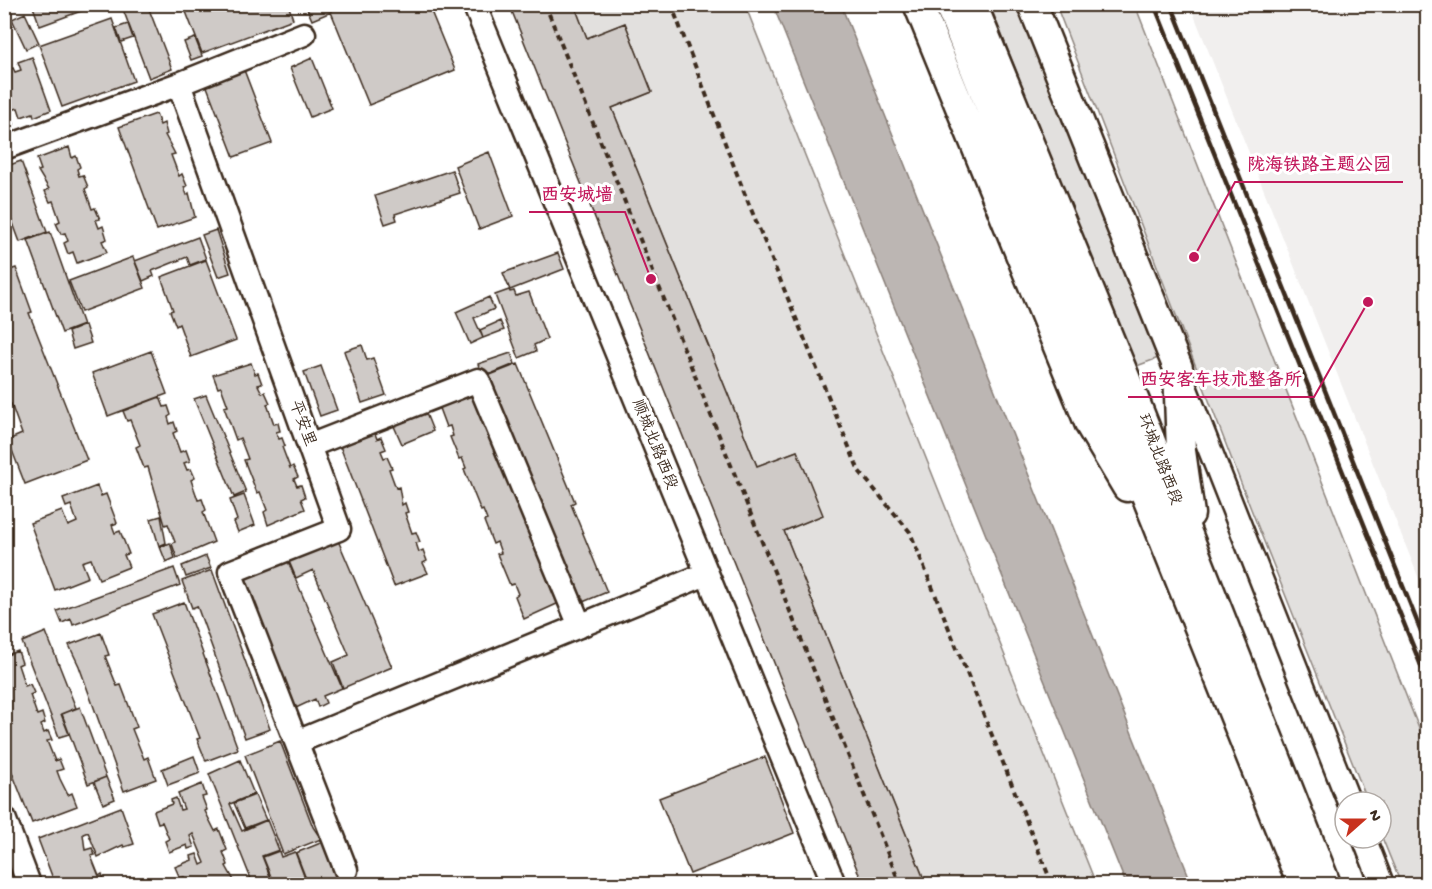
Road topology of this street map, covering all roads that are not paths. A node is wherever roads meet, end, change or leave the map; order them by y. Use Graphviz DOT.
graph roads {
  1 [pos="474,4"];
  2 [pos="918,4"];
  3 [pos="949,4"];
  4 [pos="972,4"];
  5 [pos="1032,4"];
  6 [pos="304,34"];
  7 [pos="179,84"];
  8 [pos="4,148"];
  9 [pos="1178,368"];
  10 [pos="309,446"];
  11 [pos="1185,564"];
  12 [pos="706,574"];
  13 [pos="580,626"];
  14 [pos="297,742"];
  15 [pos="1344,790"];
  16 [pos="4,818"];
  17 [pos="1369,850"];
  18 [pos="346,870"];
  19 [pos="29,885"];
  20 [pos="834,885"];
  21 [pos="1302,885"];
  22 [pos="1326,885"];
  23 [pos="1382,885"];
  1 -- 12 [label="street, 顺城北路西段"];
  2 -- 11 [label="main road"];
  3 -- 11 [label="main road, 环城北路西段"];
  4 -- 11 [label="main road, 环城北路西段"];
  5 -- 9 [label="main road"];
  6 -- 7 [label="street"];
  7 -- 8 [label="street"];
  7 -- 10 [label="street, 平安里"];
  9 -- 11 [label="main road"];
  9 -- 15 [label="street"];
  10 -- 13 [label="street"];
  10 -- 14 [label="street, 平安里"];
  11 -- 21 [label="main road, 环城北路西段"];
  11 -- 22 [label="main road, 环城北路西段"];
  12 -- 13 [label="street"];
  12 -- 20 [label="street, 顺城北路西段"];
  13 -- 14 [label="street"];
  14 -- 18 [label="street, 平安里"];
  16 -- 19 [label="street"];
  17 -- 23 [label="street"];
}
